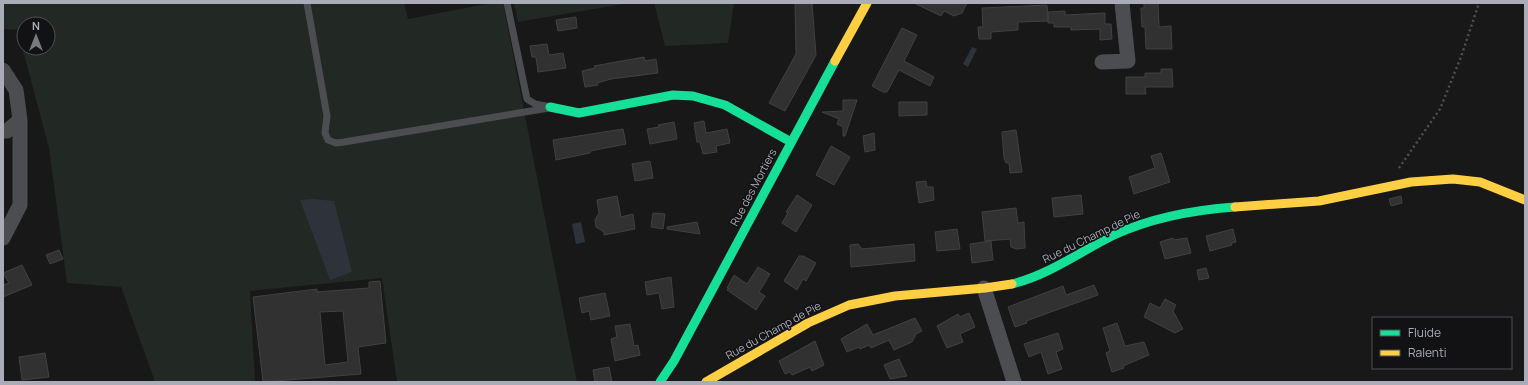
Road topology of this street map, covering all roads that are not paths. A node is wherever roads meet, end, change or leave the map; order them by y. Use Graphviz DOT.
graph roads {
  1 [pos="307,3"];
  2 [pos="507,3"];
  3 [pos="867,3"];
  4 [pos="1122,3"];
  5 [pos="1102,62"];
  6 [pos="3,70"];
  7 [pos="550,107"];
  8 [pos="20,120"];
  9 [pos="3,131"];
  10 [pos="791,142"];
  11 [pos="1525,200"];
  12 [pos="3,238"];
  13 [pos="984,288"];
  14 [pos="660,382"];
  15 [pos="706,382"];
  16 [pos="1014,382"];
  1 -- 7 [label="lane"];
  2 -- 7 [label="lane"];
  3 -- 10 [label="street, Rue des Mortiers"];
  4 -- 5 [label="street"];
  6 -- 8 [label="street"];
  7 -- 10 [label="street"];
  8 -- 9 [label="street"];
  8 -- 12 [label="street"];
  10 -- 14 [label="street, Rue des Mortiers"];
  11 -- 13 [label="street, Rue du Champ de Pie"];
  13 -- 15 [label="street, Rue du Champ de Pie"];
  13 -- 16 [label="street"];
}
